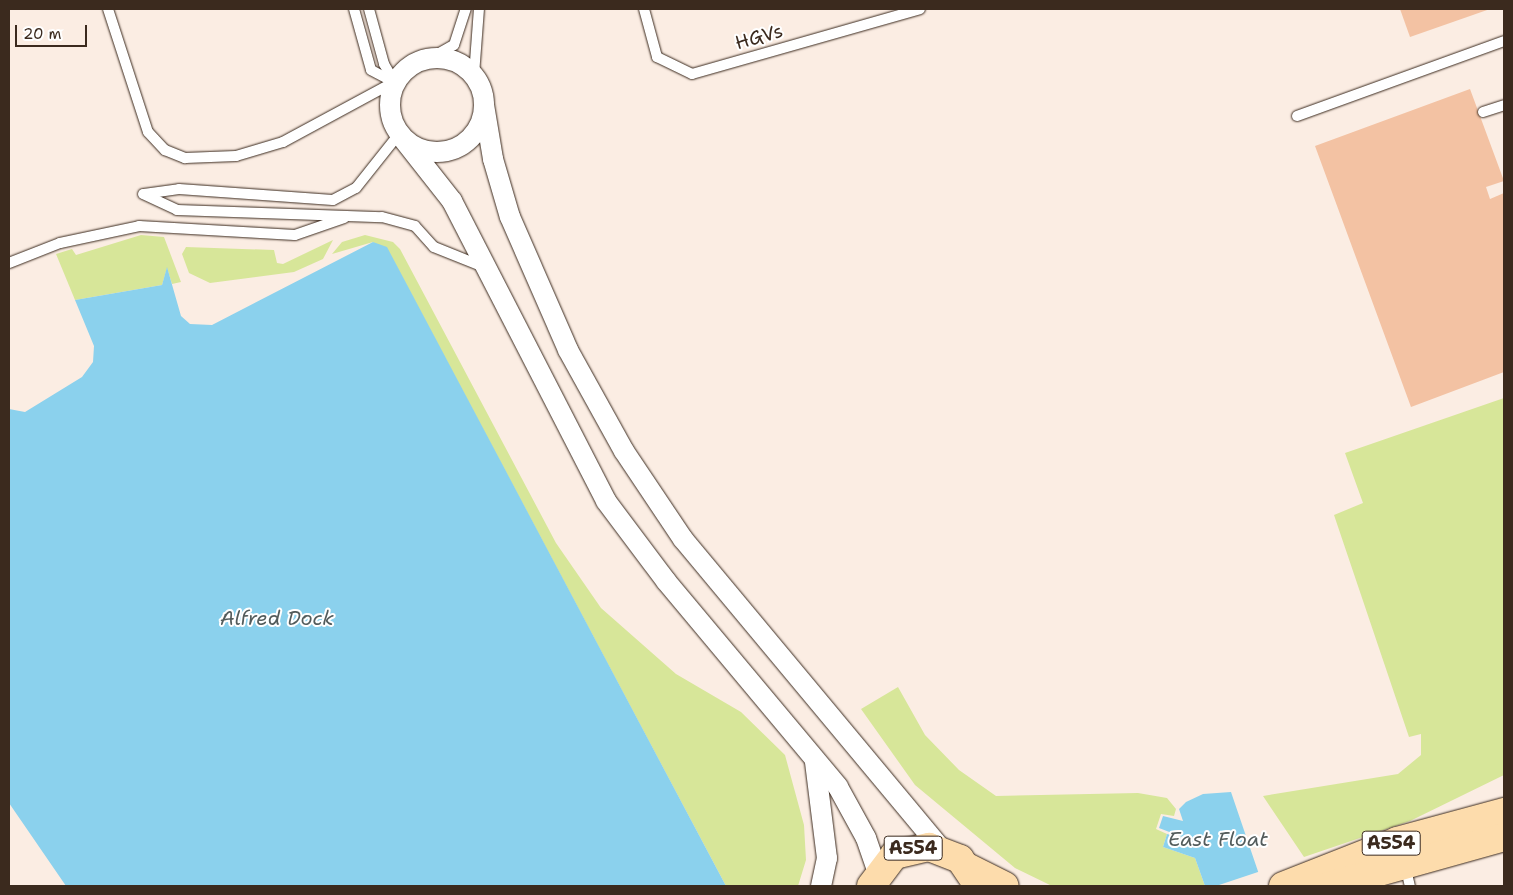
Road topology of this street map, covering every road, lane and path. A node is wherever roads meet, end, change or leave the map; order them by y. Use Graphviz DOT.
graph roads {
  1 [pos="108,9"];
  2 [pos="354,9"];
  3 [pos="369,9"];
  4 [pos="466,9"];
  5 [pos="479,9"];
  6 [pos="644,9"];
  7 [pos="920,9"];
  8 [pos="1504,41"];
  9 [pos="432,57"];
  10 [pos="474,75"];
  11 [pos="394,82"];
  12 [pos="484,105"];
  13 [pos="1504,105"];
  14 [pos="1483,112"];
  15 [pos="1297,116"];
  16 [pos="401,137"];
  17 [pos="351,216"];
  18 [pos="9,263"];
  19 [pos="491,270"];
  20 [pos="813,754"];
  21 [pos="1504,812"];
  22 [pos="1504,837"];
  23 [pos="941,849"];
  24 [pos="1404,864"];
  25 [pos="972,876"];
  26 [pos="875,879"];
  27 [pos="821,886"];
  28 [pos="1005,886"];
  29 [pos="1283,886"];
  30 [pos="1329,886"];
  1 -- 11 [label="lane"];
  2 -- 11 [label="lane"];
  3 -- 11 [label="lane"];
  4 -- 9 [label="lane"];
  5 -- 10 [label="lane"];
  6 -- 7 [label="lane, HGVs"];
  8 -- 15 [label="lane"];
  9 -- 10 [label="street"];
  9 -- 11 [label="street"];
  10 -- 12 [label="street"];
  11 -- 16 [label="street"];
  12 -- 16 [label="street"];
  12 -- 23 [label="street"];
  13 -- 14 [label="lane"];
  16 -- 17 [label="lane"];
  16 -- 19 [label="street"];
  17 -- 18 [label="lane"];
  17 -- 19 [label="lane"];
  19 -- 20 [label="street"];
  20 -- 26 [label="street"];
  20 -- 27 [label="street"];
  21 -- 24 [label="highway, A554"];
  22 -- 24 [label="highway, A554"];
  23 -- 25 [label="highway, A554"];
  23 -- 26 [label="highway, A554"];
  24 -- 29 [label="highway, A554"];
  24 -- 30 [label="highway, A554"];
  25 -- 28 [label="highway, A554"];
}
